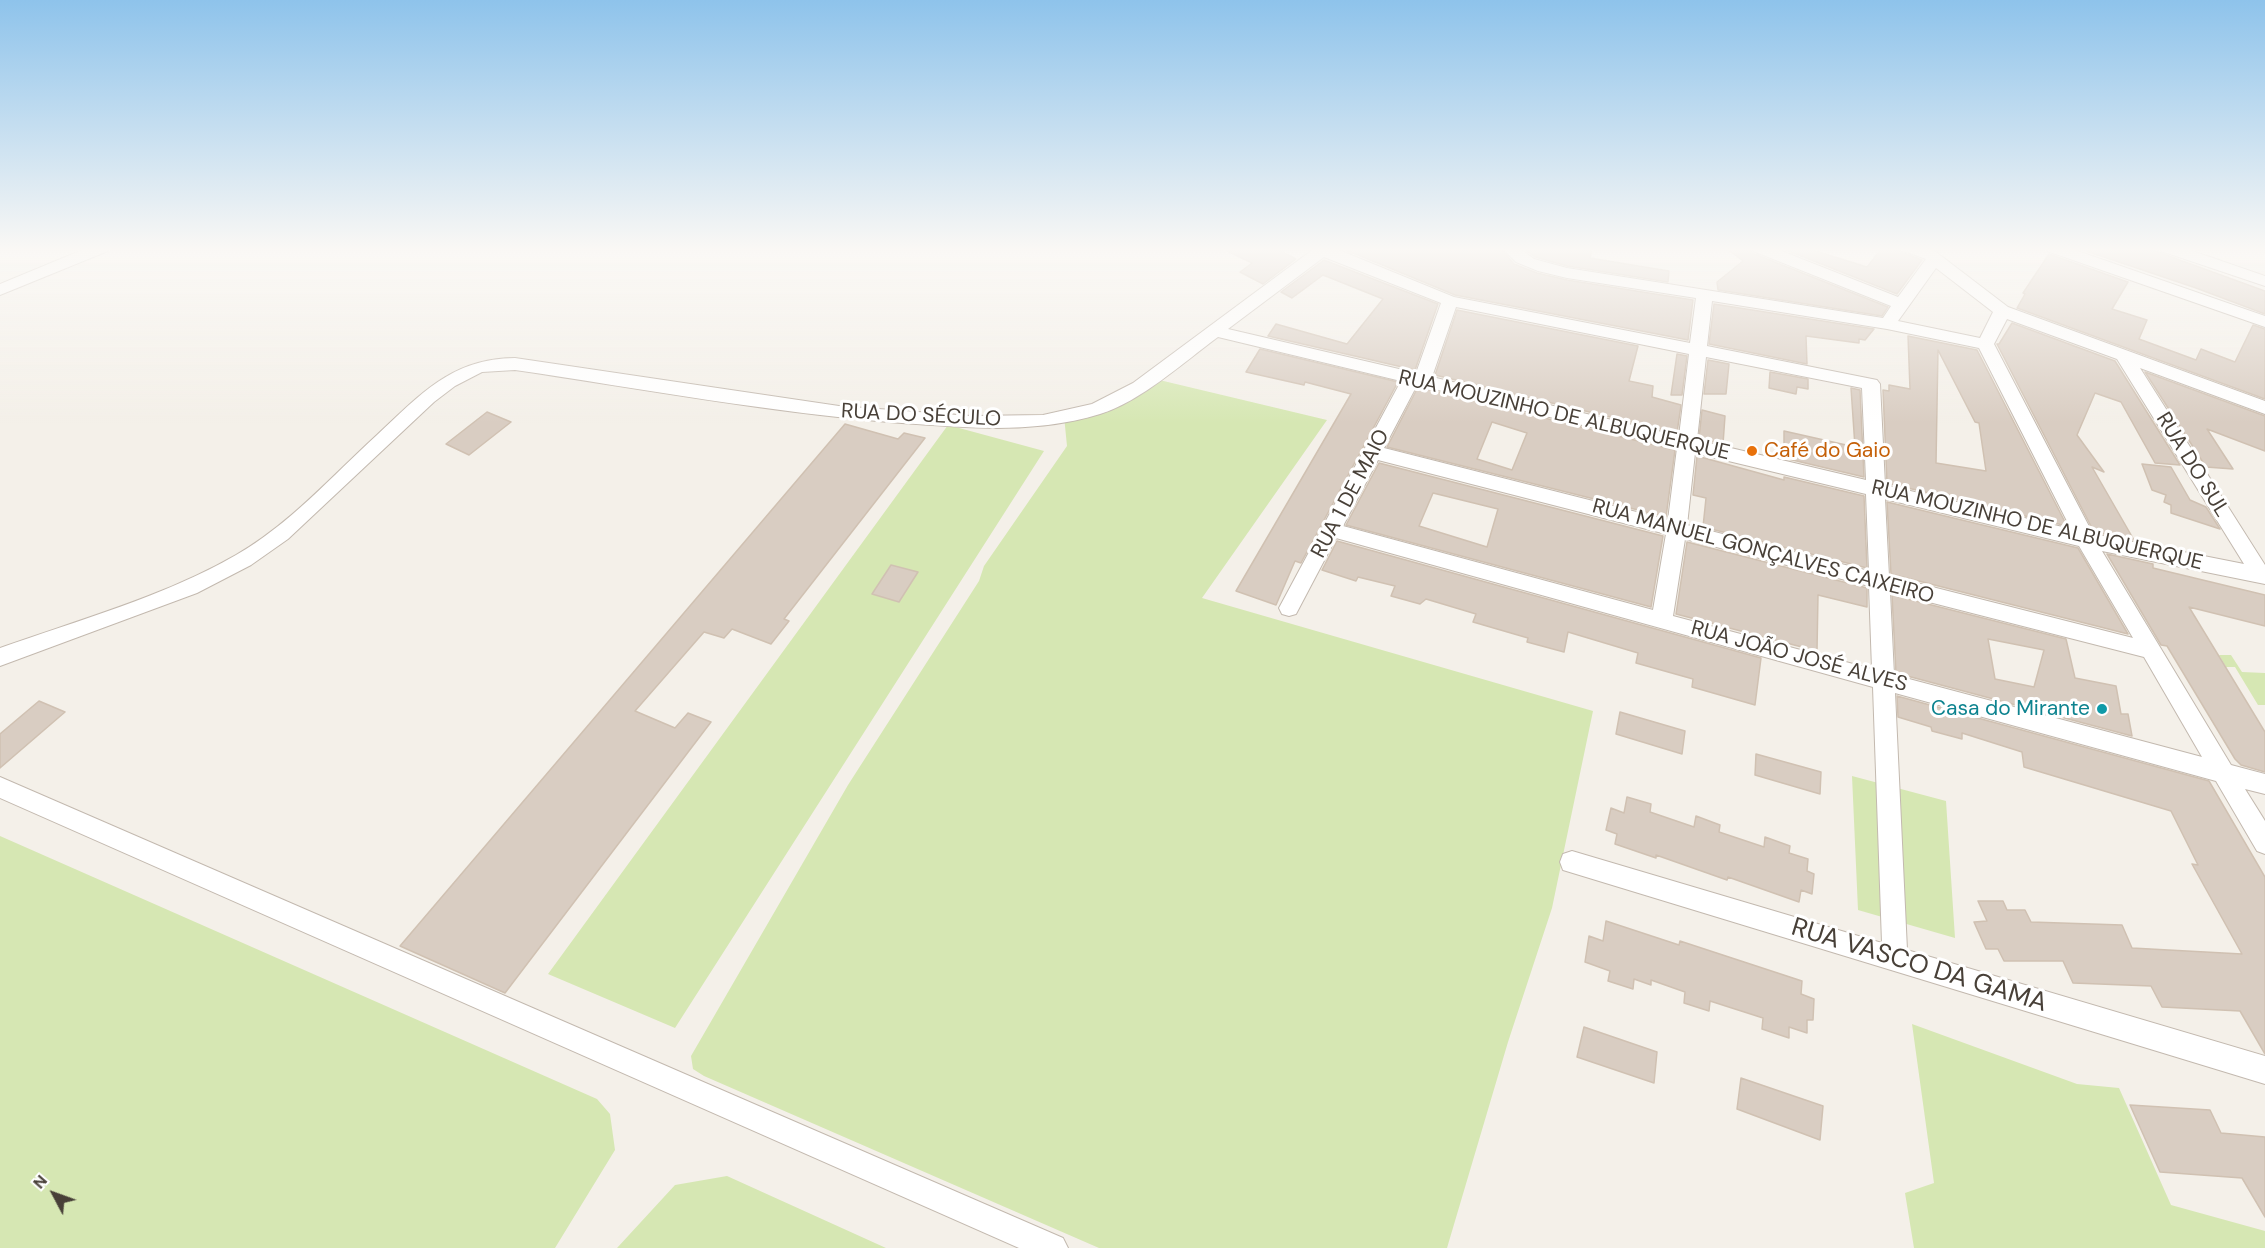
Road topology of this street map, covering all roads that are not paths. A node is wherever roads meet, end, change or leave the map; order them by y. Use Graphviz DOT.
graph roads {
  1 [pos="1248,306"];
  2 [pos="1448,306"];
  3 [pos="1477,306"];
  4 [pos="1703,306"];
  5 [pos="1767,306"];
  6 [pos="1899,306"];
  7 [pos="1996,306"];
  8 [pos="2220,306"];
  9 [pos="2002,311"];
  10 [pos="2265,322"];
  11 [pos="1887,324"];
  12 [pos="1215,331"];
  13 [pos="1985,344"];
  14 [pos="1699,350"];
  15 [pos="2122,354"];
  16 [pos="1416,381"];
  17 [pos="2265,408"];
  18 [pos="1687,446"];
  19 [pos="1373,452"];
  20 [pos="1876,489"];
  21 [pos="1677,529"];
  22 [pos="1333,530"];
  23 [pos="2086,540"];
  24 [pos="2263,576"];
  25 [pos="1879,583"];
  26 [pos="1289,608"];
  27 [pos="1662,621"];
  28 [pos="2152,651"];
  29 [pos="0,657"];
  30 [pos="1885,680"];
  31 [pos="2225,774"];
  32 [pos="2265,784"];
  33 [pos="0,787"];
  34 [pos="2265,843"];
  35 [pos="1572,862"];
  36 [pos="1895,958"];
  37 [pos="2265,1070"];
  38 [pos="1053,1248"];
  1 -- 12 [label="street, RUA DO SÉCULO"];
  2 -- 16 [label="street, RUA 1 DE MAIO"];
  3 -- 14 [label="street"];
  4 -- 14 [label="street"];
  5 -- 11 [label="street"];
  6 -- 11 [label="street"];
  7 -- 9 [label="street"];
  8 -- 10 [label="street"];
  9 -- 13 [label="street"];
  9 -- 15 [label="street"];
  11 -- 13 [label="street"];
  12 -- 16 [label="street, RUA MOUZINHO DE ALBUQUERQUE"];
  12 -- 29 [label="street, RUA DO SÉCULO"];
  13 -- 23 [label="street"];
  14 -- 18 [label="street"];
  14 -- 20 [label="street"];
  15 -- 17 [label="street"];
  15 -- 24 [label="street, RUA DO SUL"];
  16 -- 18 [label="street, RUA MOUZINHO DE ALBUQUERQUE"];
  16 -- 19 [label="street, RUA 1 DE MAIO"];
  18 -- 20 [label="street, RUA MOUZINHO DE ALBUQUERQUE"];
  18 -- 21 [label="street"];
  19 -- 21 [label="street, RUA MANUEL GONÇALVES CAIXEIRO"];
  19 -- 22 [label="street, RUA 1 DE MAIO"];
  20 -- 23 [label="street, RUA MOUZINHO DE ALBUQUERQUE"];
  20 -- 25 [label="street"];
  21 -- 25 [label="street, RUA MANUEL GONÇALVES CAIXEIRO"];
  21 -- 27 [label="street"];
  22 -- 26 [label="street, RUA 1 DE MAIO"];
  22 -- 27 [label="street, RUA JOÃO JOSÉ ALVES"];
  23 -- 24 [label="street, RUA MOUZINHO DE ALBUQUERQUE"];
  23 -- 28 [label="street"];
  25 -- 28 [label="street, RUA MANUEL GONÇALVES CAIXEIRO"];
  25 -- 30 [label="street"];
  27 -- 30 [label="street, RUA JOÃO JOSÉ ALVES"];
  28 -- 31 [label="street"];
  30 -- 31 [label="street, RUA JOÃO JOSÉ ALVES"];
  30 -- 36 [label="street"];
  31 -- 32 [label="street, RUA JOÃO JOSÉ ALVES"];
  31 -- 34 [label="street"];
  33 -- 38 [label="street"];
  35 -- 36 [label="street, RUA VASCO DA GAMA"];
  36 -- 37 [label="street, RUA VASCO DA GAMA"];
}
